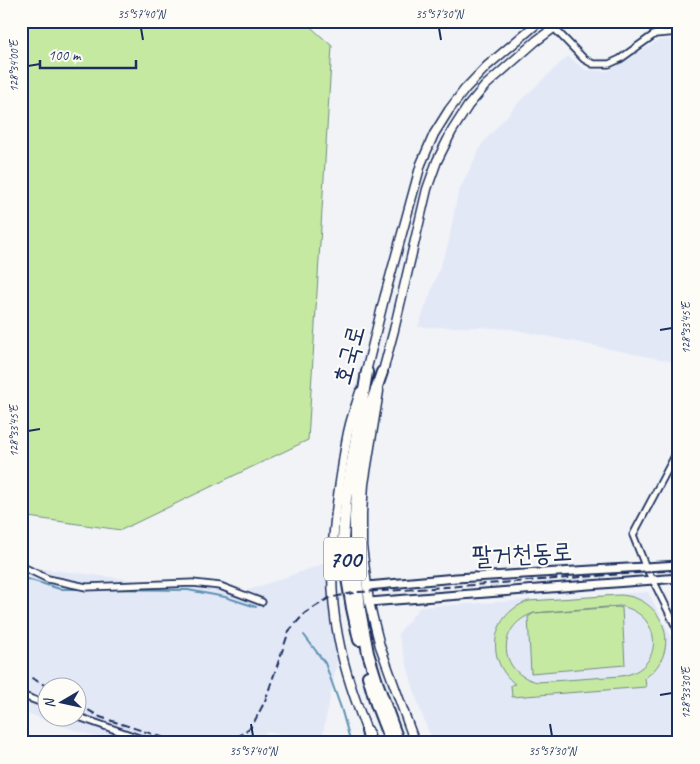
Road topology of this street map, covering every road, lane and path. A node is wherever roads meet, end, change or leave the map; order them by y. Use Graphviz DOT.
graph roads {
  1 [pos="540,21"];
  2 [pos="563,21"];
  3 [pos="554,28"];
  4 [pos="679,32"];
  5 [pos="367,372"];
  6 [pos="382,372"];
  7 [pos="679,448"];
  8 [pos="679,565"];
  9 [pos="21,566"];
  10 [pos="646,568"];
  11 [pos="679,578"];
  12 [pos="653,580"];
  13 [pos="367,586"];
  14 [pos="262,602"];
  15 [pos="369,602"];
  16 [pos="679,633"];
  17 [pos="21,695"];
  18 [pos="38,701"];
  19 [pos="88,720"];
  20 [pos="367,731"];
  21 [pos="129,735"];
  22 [pos="127,743"];
  23 [pos="152,743"];
  24 [pos="371,743"];
  25 [pos="391,743"];
  26 [pos="399,743"];
  27 [pos="415,743"];
  1 -- 5 [label="main road, 호국로"];
  2 -- 3 [label="main road, 호국로"];
  3 -- 4 [label="street"];
  3 -- 6 [label="main road, 호국로"];
  5 -- 20 [label="main road, 호국로"];
  5 -- 25 [label="highway, 700"];
  6 -- 13 [label="main road, 호국로"];
  6 -- 26 [label="highway, 700"];
  7 -- 10 [label="street"];
  8 -- 10 [label="street, 팔거천동로"];
  9 -- 14 [label="street"];
  10 -- 12 [label="street"];
  10 -- 13 [label="street, 팔거천동로"];
  11 -- 12 [label="street, 팔거천동로"];
  12 -- 15 [label="street, 팔거천동로"];
  12 -- 16 [label="street"];
  13 -- 15 [label="main road, 호국로"];
  15 -- 27 [label="main road, 호국로"];
  17 -- 18 [label="street"];
  19 -- 21 [label="street"];
  20 -- 24 [label="highway"];
  21 -- 22 [label="street"];
  21 -- 23 [label="street"];
}
